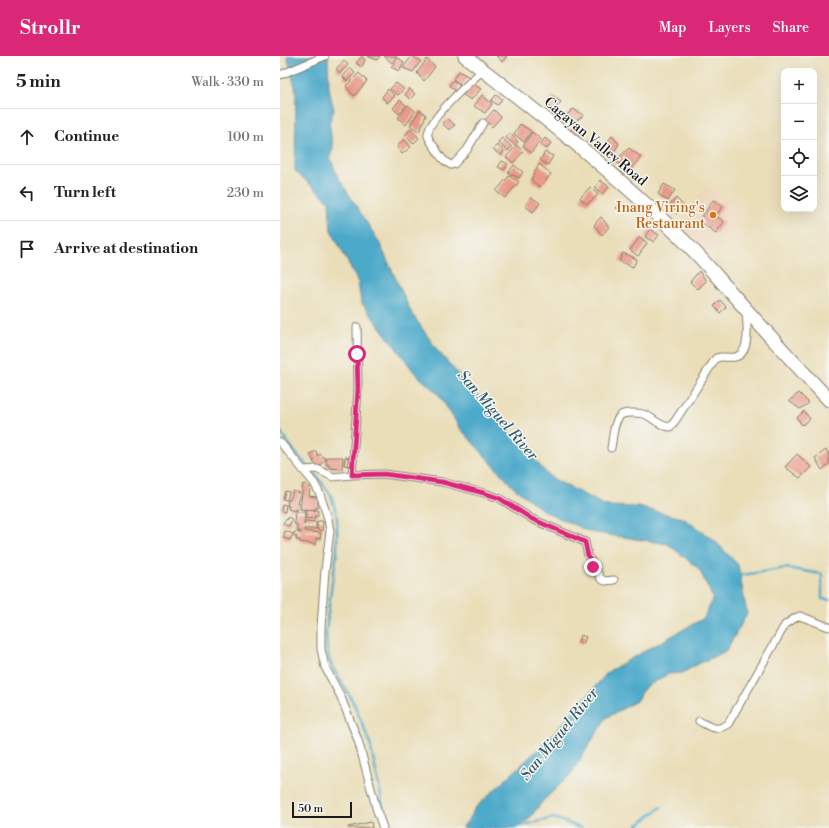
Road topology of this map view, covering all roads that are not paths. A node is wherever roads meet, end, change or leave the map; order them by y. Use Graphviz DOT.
graph roads {
  1 [pos="325,56"];
  2 [pos="465,56"];
  3 [pos="483,70"];
  4 [pos="280,75"];
  5 [pos="483,123"];
  6 [pos="746,310"];
  7 [pos="357,327"];
  8 [pos="829,400"];
  9 [pos="280,442"];
  10 [pos="611,448"];
  11 [pos="303,470"];
  12 [pos="352,475"];
  13 [pos="614,580"];
  14 [pos="829,627"];
  15 [pos="699,721"];
  16 [pos="383,828"];
  1 -- 4 [label="street"];
  2 -- 3 [label="highway, Cagayan Valley Road"];
  3 -- 5 [label="street"];
  3 -- 6 [label="highway, Cagayan Valley Road"];
  6 -- 8 [label="highway, Cagayan Valley Road"];
  6 -- 10 [label="street"];
  7 -- 12 [label="street"];
  9 -- 11 [label="street"];
  11 -- 12 [label="street"];
  11 -- 16 [label="street"];
  12 -- 13 [label="street"];
  14 -- 15 [label="street"];
}
